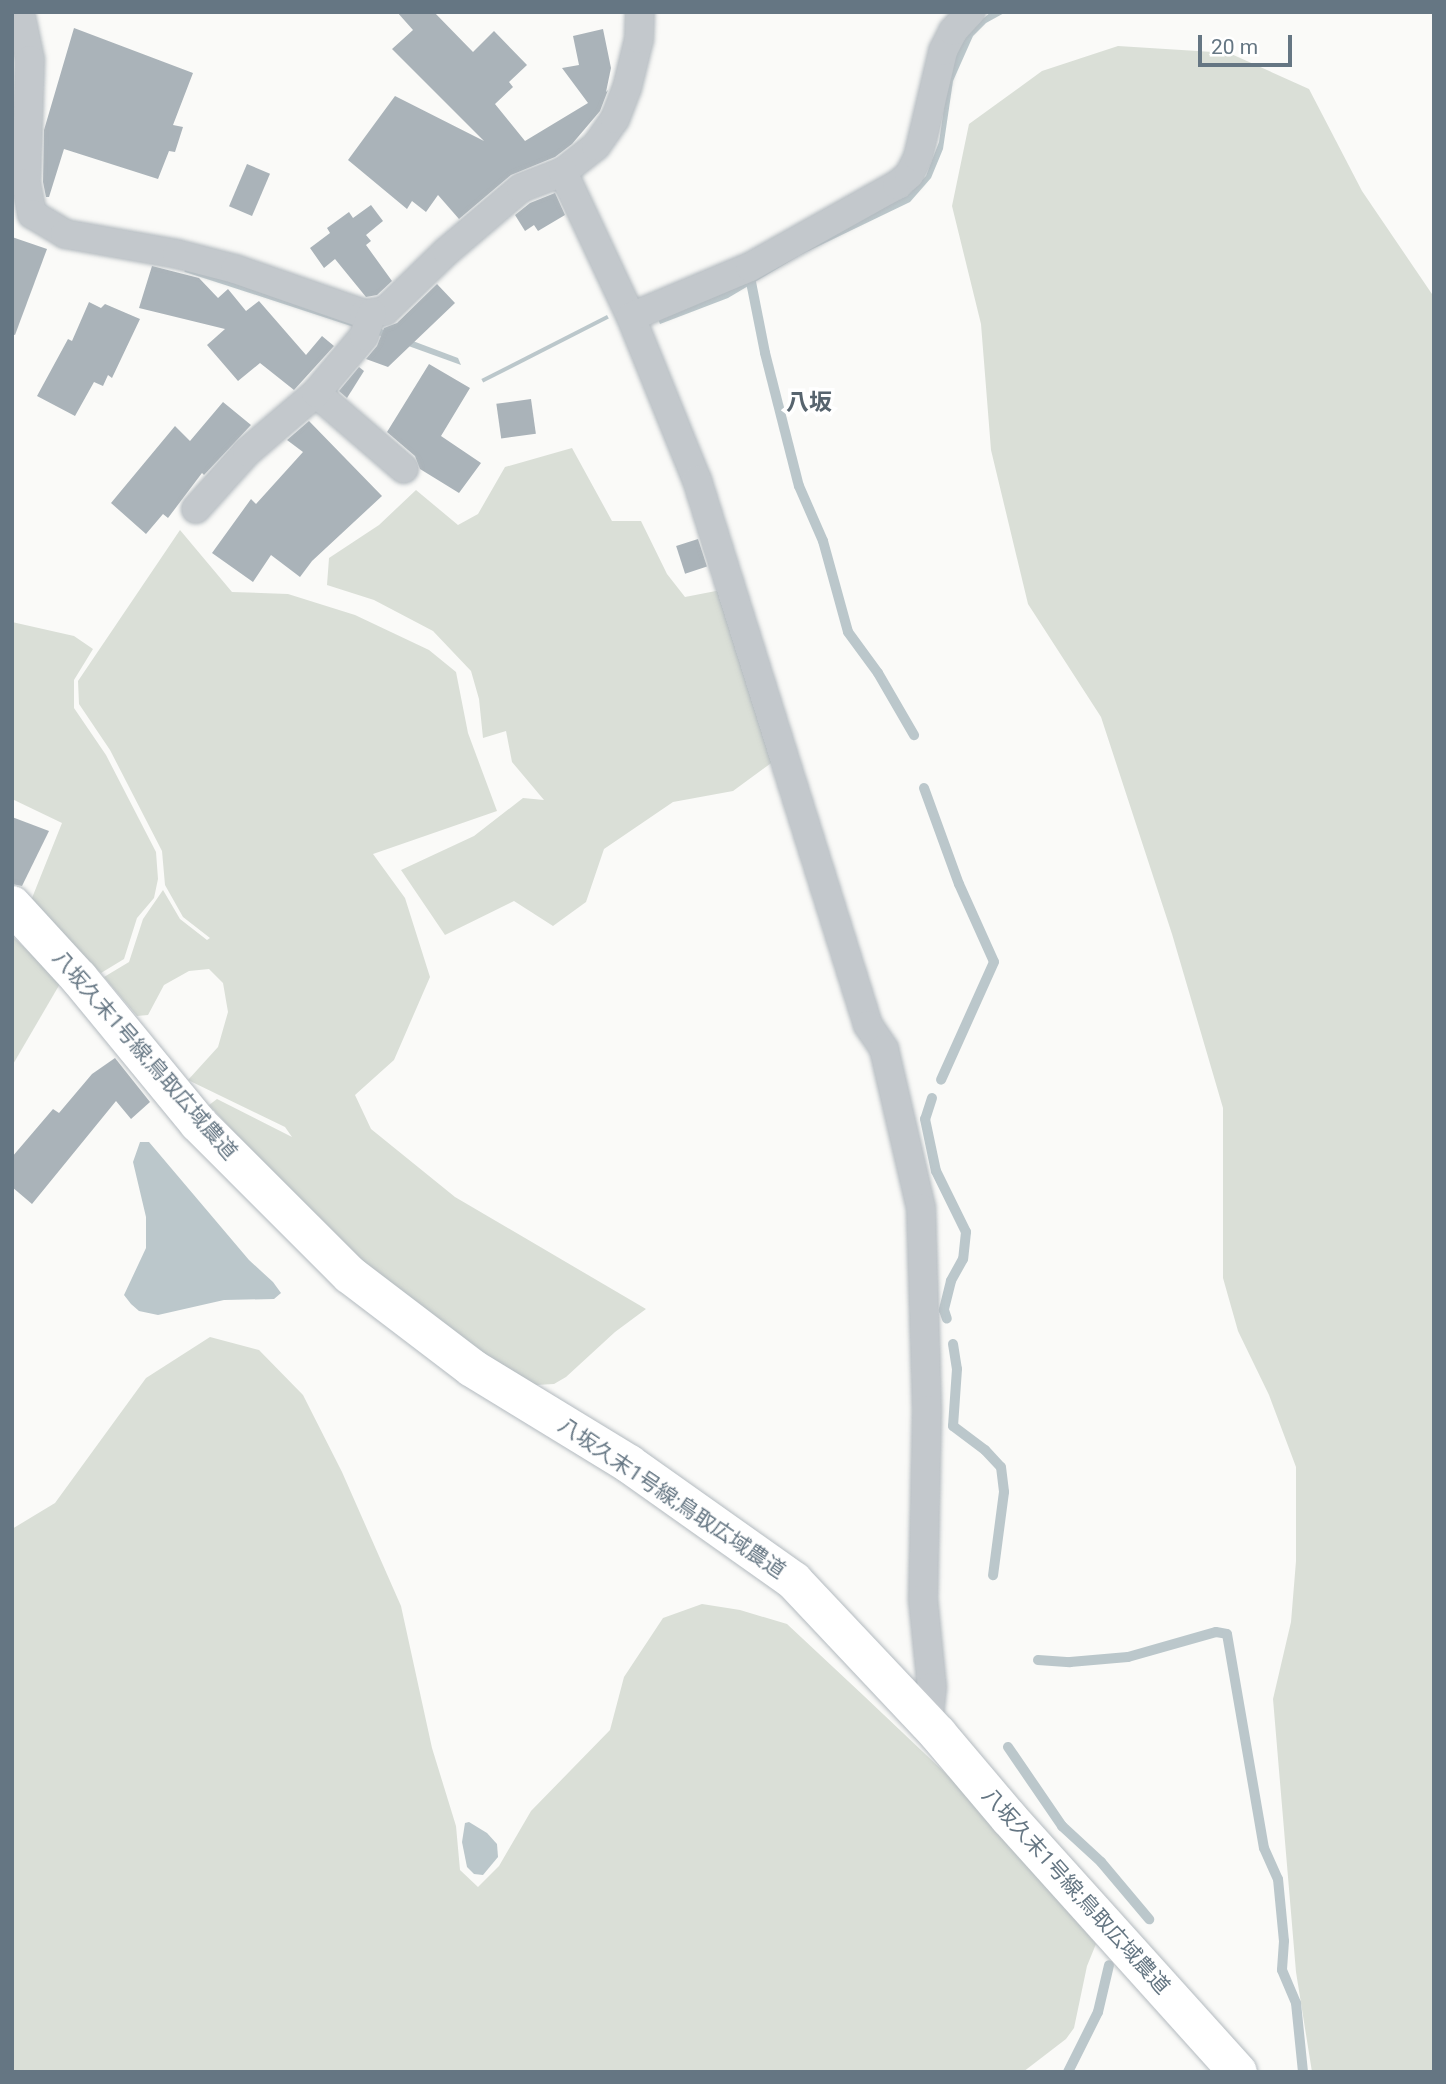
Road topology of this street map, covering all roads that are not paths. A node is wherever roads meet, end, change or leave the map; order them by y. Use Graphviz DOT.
graph roads {
  1 [pos="20,12"];
  2 [pos="640,12"];
  3 [pos="971,12"];
  4 [pos="564,172"];
  5 [pos="372,313"];
  6 [pos="631,317"];
  7 [pos="316,393"];
  8 [pos="404,469"];
  9 [pos="196,509"];
  10 [pos="12,905"];
  11 [pos="928,1723"];
  12 [pos="1238,2072"];
  1 -- 5 [label="street"];
  2 -- 4 [label="street"];
  3 -- 6 [label="street"];
  4 -- 5 [label="street"];
  4 -- 6 [label="street"];
  5 -- 7 [label="street"];
  6 -- 11 [label="street"];
  7 -- 8 [label="street"];
  7 -- 9 [label="street"];
  10 -- 11 [label="street, 八坂久末1号線;鳥取広域農道"];
  11 -- 12 [label="street, 八坂久末1号線;鳥取広域農道"];
}
